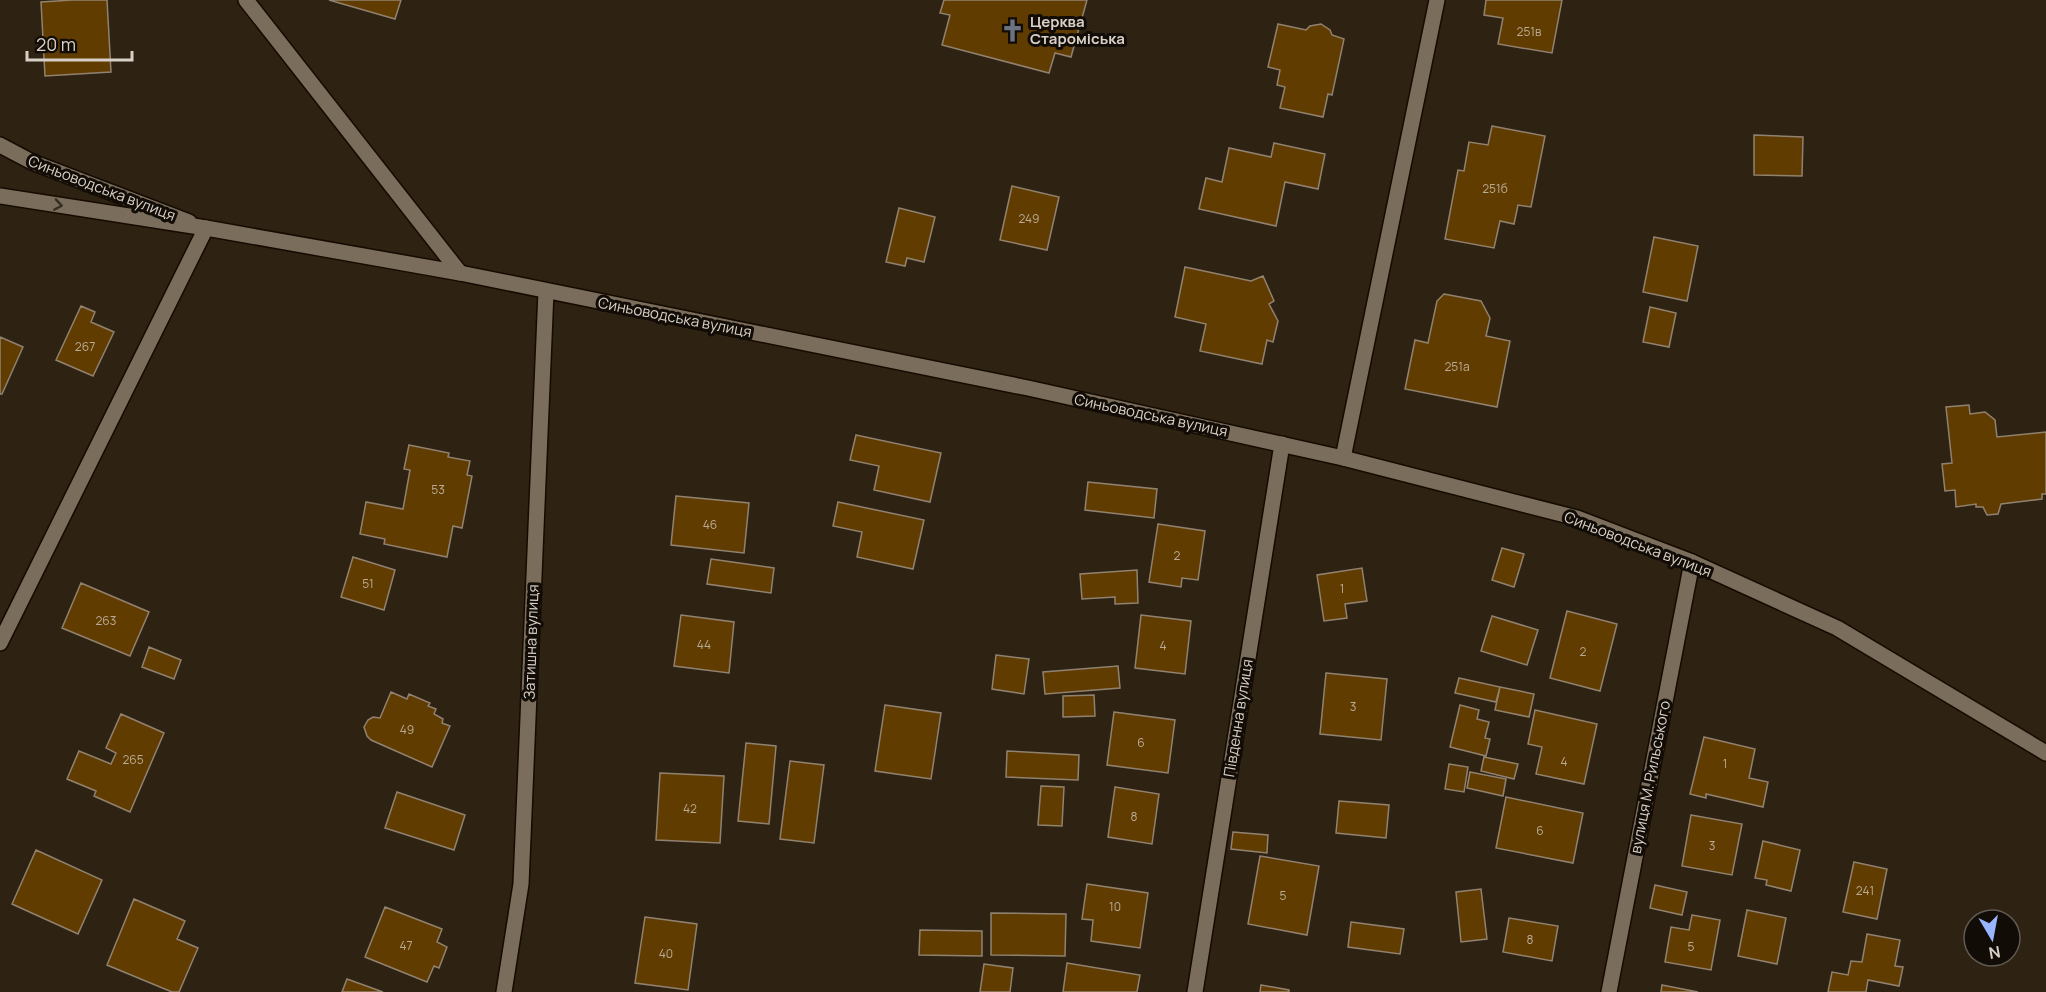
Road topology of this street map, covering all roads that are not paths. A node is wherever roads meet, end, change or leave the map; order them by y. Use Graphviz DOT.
graph roads {
  1 [pos="246,0"];
  2 [pos="1437,0"];
  3 [pos="0,145"];
  4 [pos="0,196"];
  5 [pos="206,228"];
  6 [pos="460,273"];
  7 [pos="546,291"];
  8 [pos="1282,444"];
  9 [pos="1343,458"];
  10 [pos="1692,562"];
  11 [pos="0,643"];
  12 [pos="2046,753"];
  13 [pos="504,992"];
  14 [pos="1194,992"];
  15 [pos="1609,992"];
  1 -- 6 [label="street"];
  2 -- 9 [label="street"];
  3 -- 5 [label="street, Синьоводська вулиця"];
  4 -- 5 [label="street, Синьоводська вулиця, one-way"];
  5 -- 6 [label="street, Синьоводська вулиця"];
  5 -- 11 [label="street"];
  6 -- 7 [label="street, Синьоводська вулиця"];
  7 -- 8 [label="street, Синьоводська вулиця"];
  7 -- 13 [label="street, Затишна вулиця"];
  8 -- 9 [label="street, Синьоводська вулиця"];
  8 -- 14 [label="street, Південна вулиця"];
  9 -- 10 [label="street, Синьоводська вулиця"];
  10 -- 12 [label="street, Синьоводська вулиця"];
  10 -- 15 [label="street, вулиця М. Рильського"];
}
